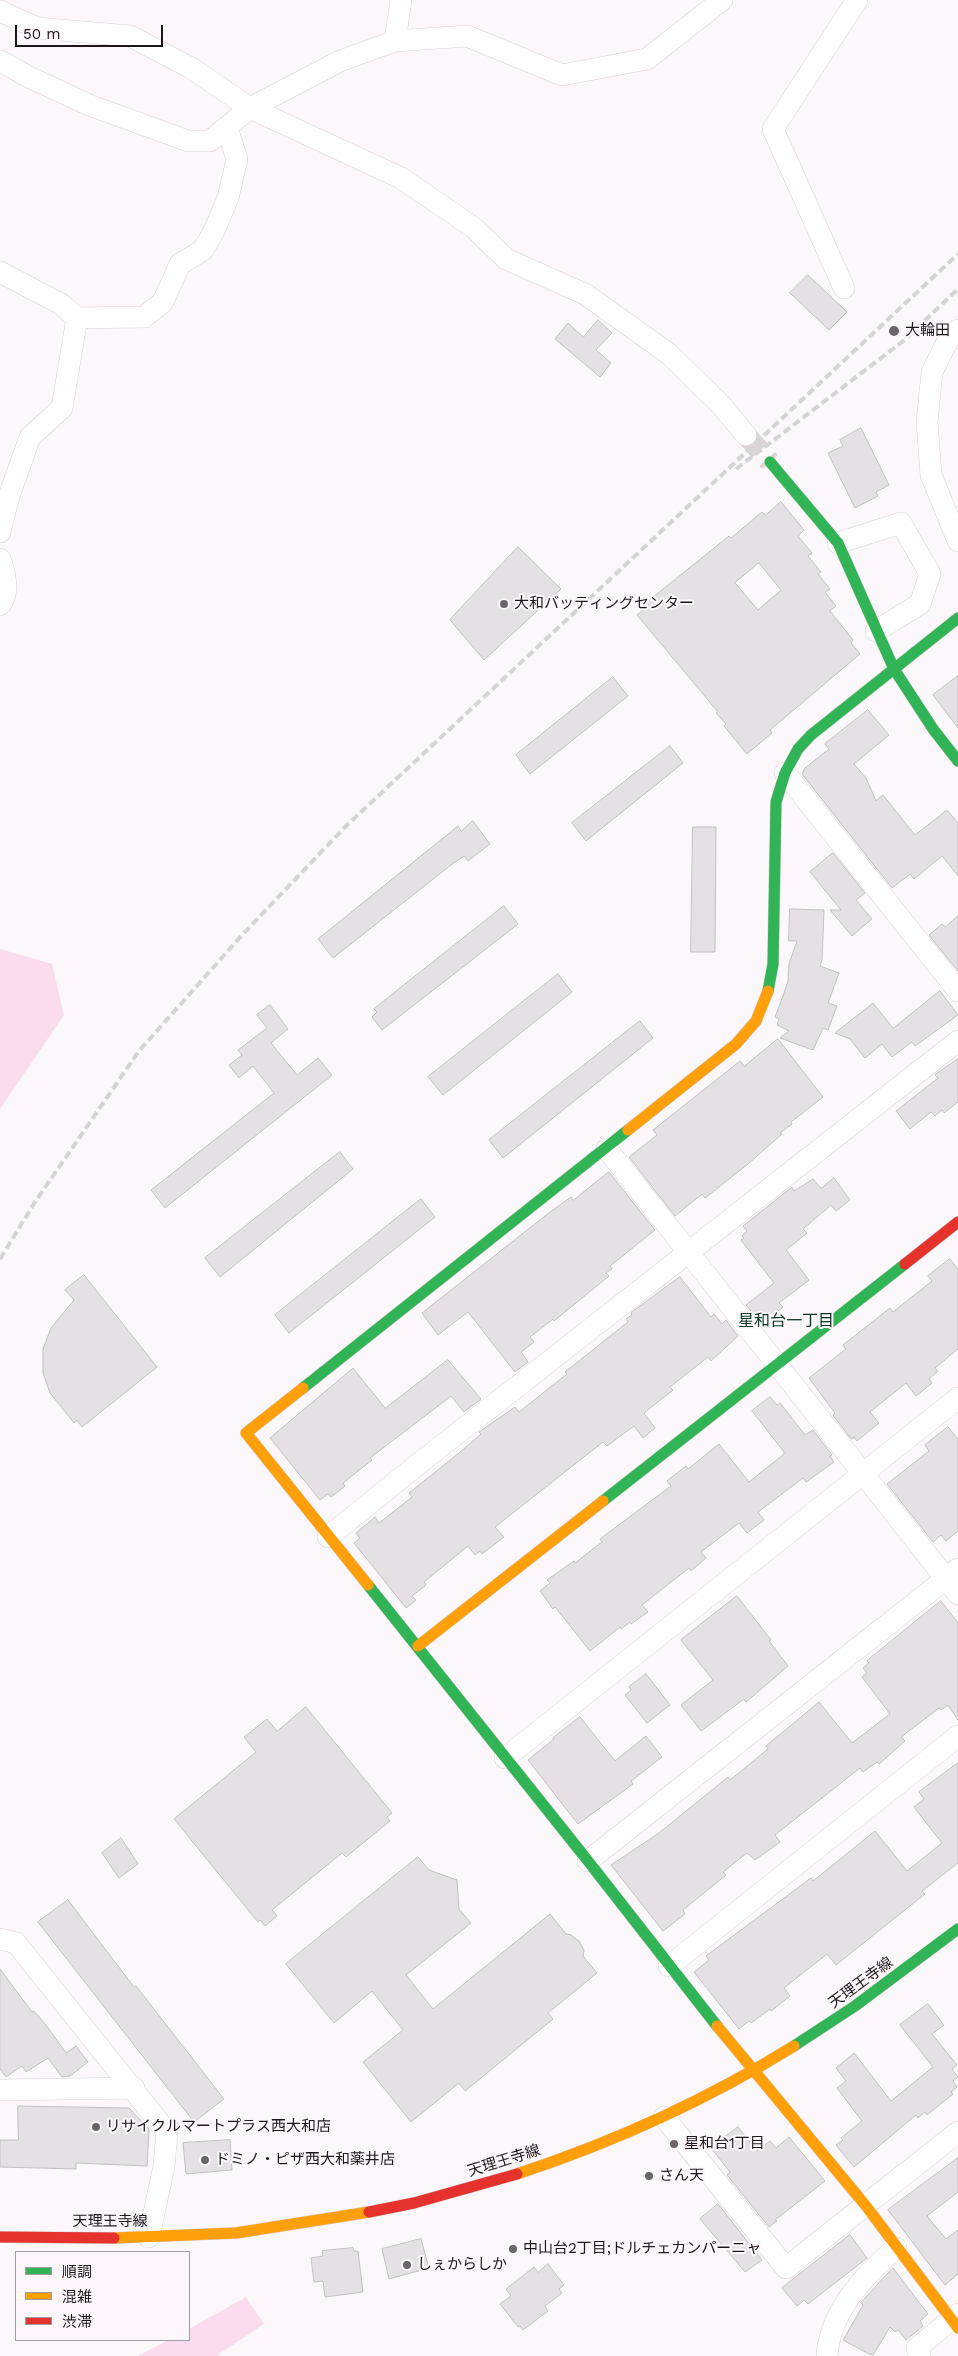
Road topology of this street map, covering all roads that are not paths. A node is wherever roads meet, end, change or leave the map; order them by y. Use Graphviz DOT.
graph roads {
  1 [pos="401,0"];
  2 [pos="722,0"];
  3 [pos="857,0"];
  4 [pos="0,12"];
  5 [pos="395,41"];
  6 [pos="0,61"];
  7 [pos="250,108"];
  8 [pos="227,128"];
  9 [pos="0,272"];
  10 [pos="844,288"];
  11 [pos="77,318"];
  12 [pos="958,330"];
  13 [pos="746,435"];
  14 [pos="770,462"];
  15 [pos="4,494"];
  16 [pos="0,532"];
  17 [pos="958,541"];
  18 [pos="838,543"];
  19 [pos="0,559"];
  20 [pos="0,605"];
  21 [pos="958,618"];
  22 [pos="876,631"];
  23 [pos="894,669"];
  24 [pos="958,761"];
  25 [pos="785,773"];
  26 [pos="958,991"];
  27 [pos="958,1041"];
  28 [pos="606,1149"];
  29 [pos="958,1222"];
  30 [pos="689,1252"];
  31 [pos="777,1366"];
  32 [pos="958,1398"];
  33 [pos="864,1474"];
  34 [pos="328,1537"];
  35 [pos="954,1580"];
  36 [pos="418,1646"];
  37 [pos="958,1736"];
  38 [pos="505,1758"];
  39 [pos="588,1861"];
  40 [pos="958,1929"];
  41 [pos="0,1939"];
  42 [pos="669,1966"];
  43 [pos="752,2070"];
  44 [pos="134,2088"];
  45 [pos="0,2090"];
  46 [pos="664,2117"];
  47 [pos="958,2132"];
  48 [pos="866,2206"];
  49 [pos="0,2237"];
  50 [pos="149,2237"];
  51 [pos="896,2248"];
  52 [pos="955,2321"];
  53 [pos="826,2353"];
  54 [pos="920,2356"];
  1 -- 5 [label="street"];
  2 -- 5 [label="street"];
  3 -- 10 [label="street"];
  4 -- 7 [label="street"];
  5 -- 7 [label="street"];
  6 -- 8 [label="street"];
  7 -- 8 [label="street"];
  7 -- 13 [label="street"];
  8 -- 11 [label="street"];
  9 -- 11 [label="street"];
  11 -- 15 [label="street"];
  12 -- 17 [label="street"];
  14 -- 18 [label="street"];
  15 -- 16 [label="street"];
  18 -- 22 [label="street"];
  18 -- 22 [label="street"];
  19 -- 20 [label="street"];
  21 -- 23 [label="street"];
  22 -- 23 [label="street"];
  23 -- 24 [label="street"];
  23 -- 25 [label="street"];
  25 -- 26 [label="street"];
  25 -- 28 [label="street"];
  27 -- 30 [label="street"];
  28 -- 30 [label="street"];
  28 -- 34 [label="street"];
  29 -- 31 [label="street"];
  30 -- 31 [label="street"];
  30 -- 34 [label="street"];
  31 -- 33 [label="street"];
  31 -- 36 [label="street"];
  32 -- 33 [label="street"];
  33 -- 35 [label="street"];
  33 -- 38 [label="street"];
  34 -- 36 [label="street"];
  35 -- 39 [label="street"];
  36 -- 38 [label="street"];
  37 -- 42 [label="street"];
  38 -- 39 [label="street"];
  39 -- 42 [label="street"];
  40 -- 43 [label="street, 天理王寺線"];
  41 -- 44 [label="street"];
  42 -- 43 [label="street"];
  43 -- 46 [label="street, 天理王寺線"];
  43 -- 48 [label="street"];
  44 -- 45 [label="street"];
  44 -- 50 [label="street"];
  46 -- 48 [label="street"];
  46 -- 50 [label="street, 天理王寺線"];
  47 -- 48 [label="street"];
  48 -- 51 [label="street"];
  49 -- 50 [label="street, 天理王寺線"];
  51 -- 52 [label="street"];
  51 -- 53 [label="street"];
  52 -- 54 [label="street"];
}
